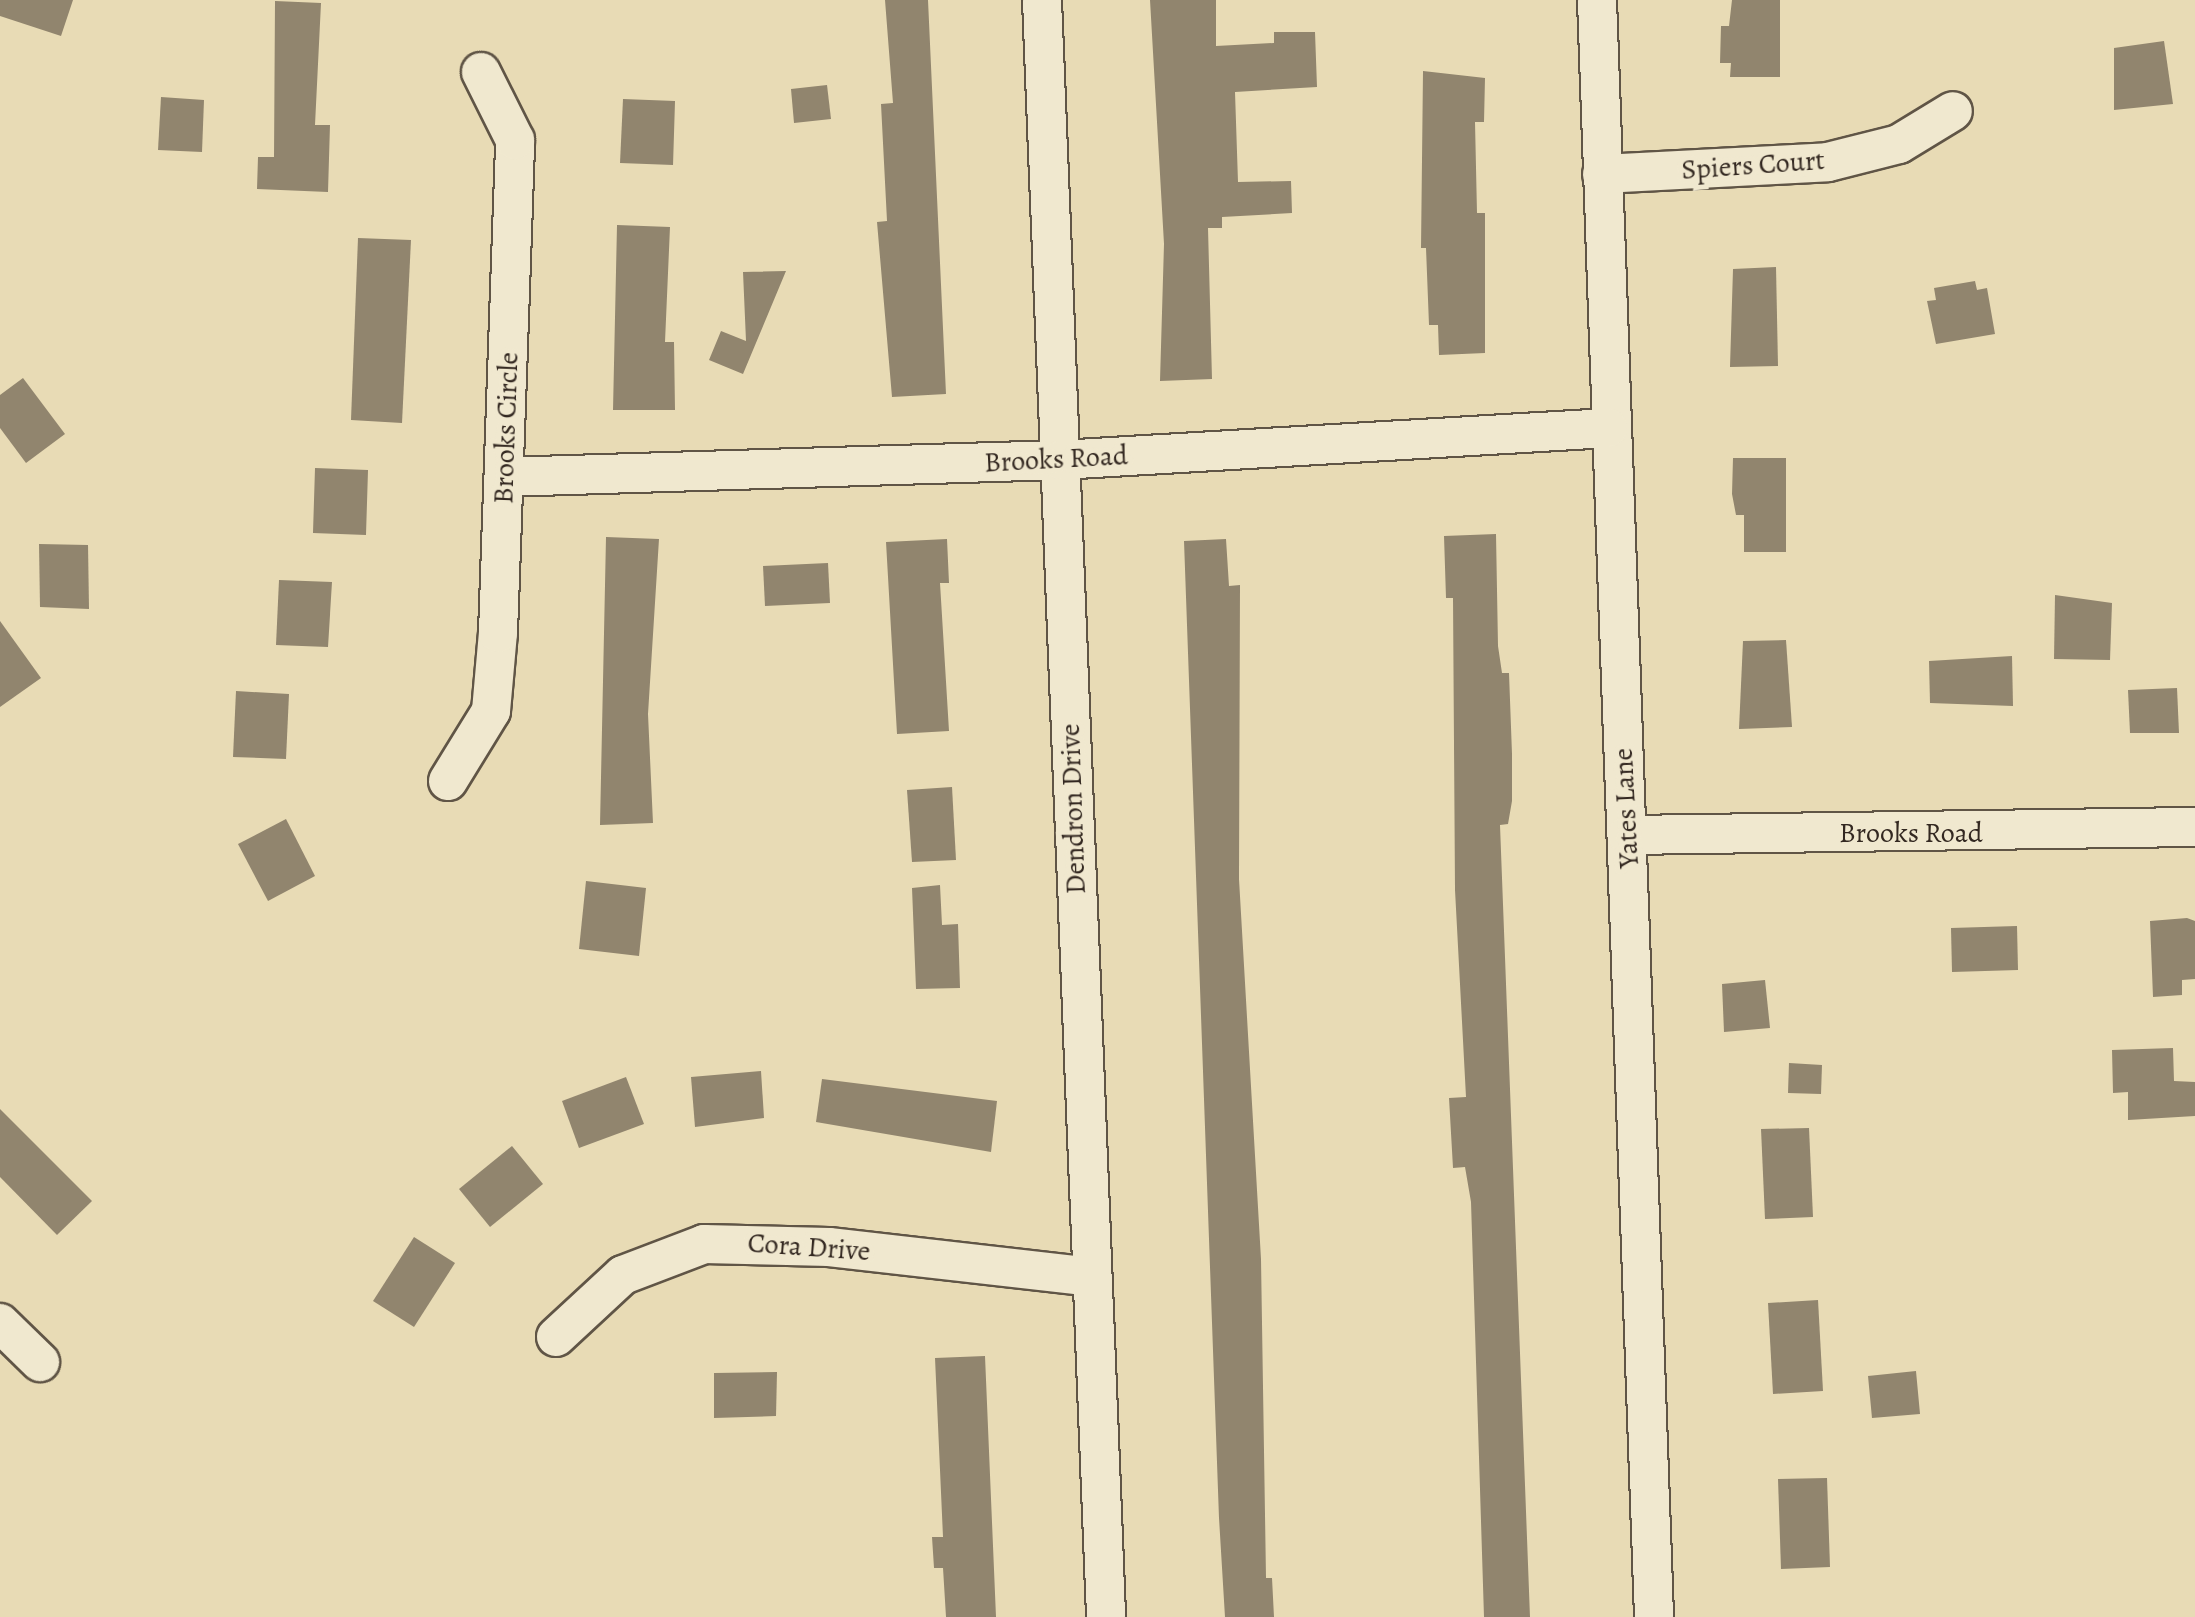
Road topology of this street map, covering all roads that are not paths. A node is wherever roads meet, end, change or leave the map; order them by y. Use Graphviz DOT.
graph roads {
  1 [pos="1042,0"];
  2 [pos="1597,0"];
  3 [pos="481,72"];
  4 [pos="1952,111"];
  5 [pos="1602,174"];
  6 [pos="1608,428"];
  7 [pos="1060,460"];
  8 [pos="504,477"];
  9 [pos="448,781"];
  10 [pos="2195,827"];
  11 [pos="1628,834"];
  12 [pos="1091,1277"];
  13 [pos="0,1323"];
  14 [pos="556,1336"];
  15 [pos="40,1362"];
  16 [pos="1106,1617"];
  17 [pos="1654,1617"];
  1 -- 7 [label="street, Dendron Drive"];
  2 -- 5 [label="street, Yates Lane"];
  3 -- 8 [label="street, Brooks Circle"];
  4 -- 5 [label="street, Spiers Court"];
  5 -- 6 [label="street, Yates Lane"];
  6 -- 7 [label="street, Brooks Road"];
  6 -- 11 [label="street, Yates Lane"];
  7 -- 8 [label="street, Brooks Road"];
  7 -- 12 [label="street, Dendron Drive"];
  8 -- 9 [label="street, Brooks Circle"];
  10 -- 11 [label="street, Brooks Road"];
  11 -- 17 [label="street, Yates Lane"];
  12 -- 14 [label="street, Cora Drive"];
  12 -- 16 [label="street, Dendron Drive"];
  13 -- 15 [label="street"];
}
